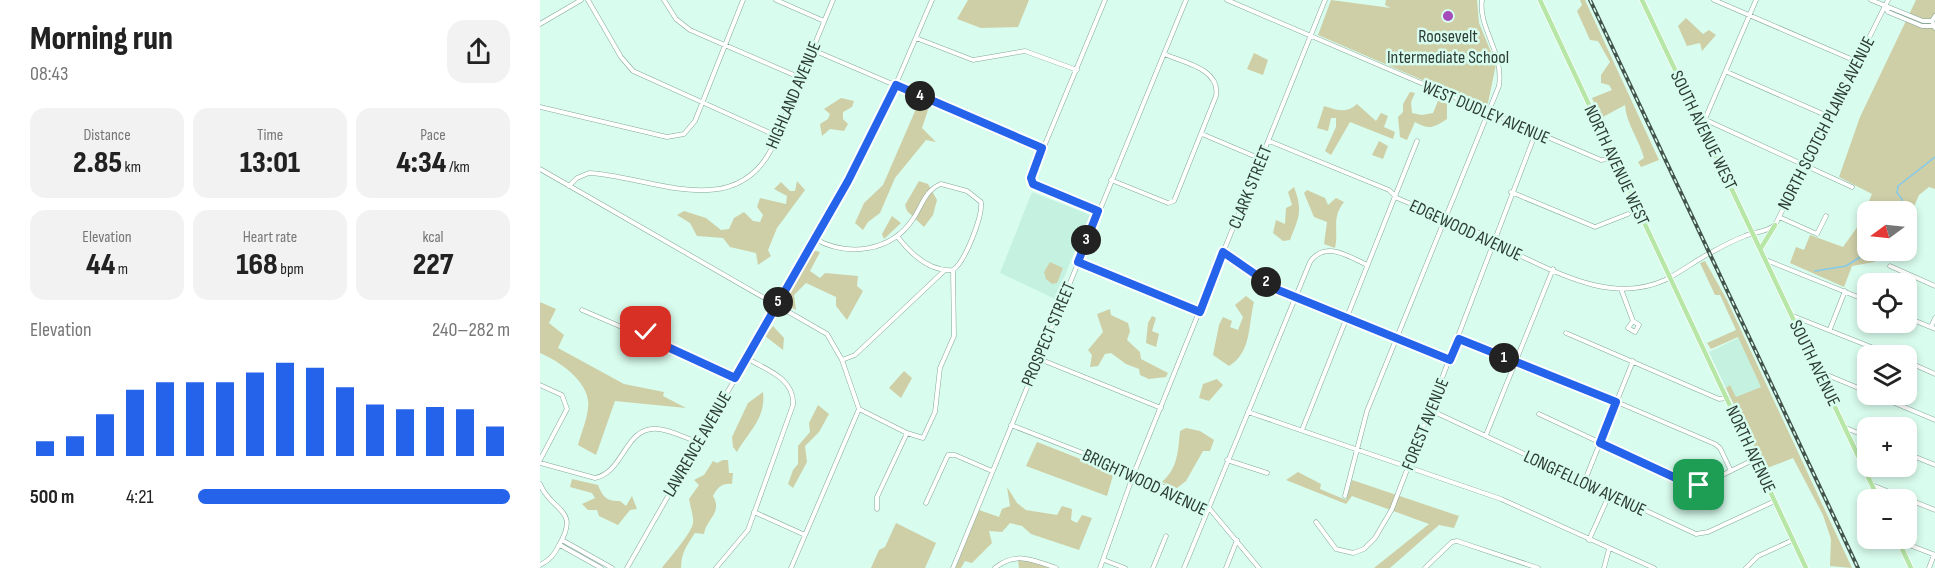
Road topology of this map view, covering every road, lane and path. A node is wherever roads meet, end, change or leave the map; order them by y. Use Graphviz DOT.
graph roads {
  1 [pos="581,0"];
  2 [pos="588,0"];
  3 [pos="664,0"];
  4 [pos="743,0"];
  5 [pos="776,0"];
  6 [pos="833,0"];
  7 [pos="932,0"];
  8 [pos="1105,0"];
  9 [pos="1186,0"];
  10 [pos="1227,0"];
  11 [pos="1325,0"];
  12 [pos="1482,0"];
  13 [pos="1540,0"];
  14 [pos="1642,0"];
  15 [pos="1714,0"];
  16 [pos="1756,0"];
  17 [pos="1871,0"];
  18 [pos="1888,0"];
  19 [pos="1885,6"];
  20 [pos="1750,15"];
  21 [pos="1935,16"];
  22 [pos="824,21"];
  23 [pos="540,24"];
  24 [pos="1933,25"];
  25 [pos="1311,37"];
  26 [pos="916,38"];
  27 [pos="724,45"];
  28 [pos="813,50"];
  29 [pos="1164,54"];
  30 [pos="1858,62"];
  31 [pos="1077,70"];
  32 [pos="1727,72"];
  33 [pos="801,78"];
  34 [pos="896,85"];
  35 [pos="700,103"];
  36 [pos="540,107"];
  37 [pos="1489,114"];
  38 [pos="1830,117"];
  39 [pos="1706,120"];
  40 [pos="1702,126"];
  41 [pos="1536,132"];
  42 [pos="1202,134"];
  43 [pos="777,136"];
  44 [pos="1269,141"];
  45 [pos="1417,141"];
  46 [pos="1042,148"];
  47 [pos="1614,158"];
  48 [pos="1261,159"];
  49 [pos="1806,165"];
  50 [pos="540,169"];
  51 [pos="1111,180"];
  52 [pos="569,186"];
  53 [pos="1852,187"];
  54 [pos="1511,192"];
  55 [pos="1394,194"];
  56 [pos="1098,211"];
  57 [pos="1628,214"];
  58 [pos="1826,216"];
  59 [pos="1779,217"];
  60 [pos="1445,218"];
  61 [pos="1775,225"];
  62 [pos="1754,234"];
  63 [pos="897,236"];
  64 [pos="814,239"];
  65 [pos="1493,240"];
  66 [pos="1761,249"];
  67 [pos="1223,252"];
  68 [pos="1766,260"];
  69 [pos="1078,262"];
  70 [pos="1367,265"];
  71 [pos="1890,266"];
  72 [pos="1553,269"];
  73 [pos="953,270"];
  74 [pos="944,271"];
  75 [pos="1670,277"];
  76 [pos="1935,286"];
  77 [pos="1621,289"];
  78 [pos="1845,291"];
  79 [pos="1295,296"];
  80 [pos="1857,296"];
  81 [pos="777,304"];
  82 [pos="582,310"];
  83 [pos="1200,312"];
  84 [pos="1347,316"];
  85 [pos="1793,316"];
  86 [pos="1935,318"];
  87 [pos="1633,321"];
  88 [pos="1917,321"];
  89 [pos="1933,328"];
  90 [pos="1695,329"];
  91 [pos="1830,330"];
  92 [pos="1566,333"];
  93 [pos="638,334"];
  94 [pos="648,338"];
  95 [pos="1398,338"];
  96 [pos="1459,339"];
  97 [pos="1867,345"];
  98 [pos="746,358"];
  99 [pos="1037,358"];
  100 [pos="842,360"];
  101 [pos="1450,360"];
  102 [pos="1633,362"];
  103 [pos="1515,363"];
  104 [pos="1917,366"];
  105 [pos="1820,372"];
  106 [pos="1935,374"];
  107 [pos="735,378"];
  108 [pos="540,385"];
  109 [pos="1857,387"];
  110 [pos="1727,398"];
  111 [pos="1616,402"];
  112 [pos="1899,405"];
  113 [pos="1161,408"];
  114 [pos="859,409"];
  115 [pos="1430,410"];
  116 [pos="1248,412"];
  117 [pos="1539,414"];
  118 [pos="1935,420"];
  119 [pos="1011,425"];
  120 [pos="1846,428"];
  121 [pos="1302,430"];
  122 [pos="1857,432"];
  123 [pos="907,433"];
  124 [pos="1486,435"];
  125 [pos="698,442"];
  126 [pos="1600,443"];
  127 [pos="1357,449"];
  128 [pos="1917,458"];
  129 [pos="1755,459"];
  130 [pos="1227,460"];
  131 [pos="540,462"];
  132 [pos="1935,465"];
  133 [pos="1407,466"];
  134 [pos="992,471"];
  135 [pos="1731,471"];
  136 [pos="1267,472"];
  137 [pos="1134,474"];
  138 [pos="1585,480"];
  139 [pos="540,484"];
  140 [pos="1872,485"];
  141 [pos="1874,489"];
  142 [pos="1610,493"];
  143 [pos="1345,496"];
  144 [pos="1775,501"];
  145 [pos="926,503"];
  146 [pos="1209,508"];
  147 [pos="878,509"];
  148 [pos="1935,510"];
  149 [pos="754,512"];
  150 [pos="1316,522"];
  151 [pos="806,535"];
  152 [pos="1166,536"];
  153 [pos="1238,540"];
  154 [pos="1589,540"];
  155 [pos="1793,540"];
  156 [pos="561,542"];
  157 [pos="1917,548"];
  158 [pos="1609,549"];
  159 [pos="1902,549"];
  160 [pos="1935,555"];
  161 [pos="1104,560"];
  162 [pos="540,565"];
  163 [pos="601,568"];
  164 [pos="612,568"];
  165 [pos="627,568"];
  166 [pos="716,568"];
  167 [pos="791,568"];
  168 [pos="953,568"];
  169 [pos="995,568"];
  170 [pos="1056,568"];
  171 [pos="1100,568"];
  172 [pos="1125,568"];
  173 [pos="1153,568"];
  174 [pos="1184,568"];
  175 [pos="1226,568"];
  176 [pos="1259,568"];
  177 [pos="1425,568"];
  178 [pos="1538,568"];
  179 [pos="1604,568"];
  180 [pos="1654,568"];
  181 [pos="1746,568"];
  182 [pos="1806,568"];
  183 [pos="1911,568"];
  184 [pos="1929,568"];
  1 -- 23 [label="street"];
  2 -- 35 [label="street"];
  3 -- 27 [label="street"];
  4 -- 27 [label="street"];
  5 -- 22 [label="street"];
  6 -- 22 [label="street, HIGHLAND AVENUE"];
  7 -- 26 [label="street, LAWRENCE AVENUE"];
  8 -- 31 [label="street"];
  9 -- 29 [label="street, PROSPECT STREET"];
  10 -- 25 [label="street, WEST DUDLEY AVENUE"];
  11 -- 25 [label="street, CLARK STREET"];
  12 -- 37 [label="street"];
  13 -- 47 [label="main road, NORTH AVENUE WEST"];
  14 -- 40 [label="main road, SOUTH AVENUE WEST"];
  15 -- 20 [label="street"];
  16 -- 20 [label="street"];
  17 -- 19 [label="street"];
  18 -- 19 [label="street, NORTH SCOTCH PLAINS AVENUE"];
  19 -- 24 [label="street"];
  19 -- 30 [label="street, NORTH SCOTCH PLAINS AVENUE"];
  20 -- 30 [label="street"];
  20 -- 32 [label="street"];
  21 -- 24 [label="street"];
  22 -- 28 [label="street, HIGHLAND AVENUE"];
  25 -- 37 [label="street, WEST DUDLEY AVENUE"];
  25 -- 44 [label="street, CLARK STREET"];
  26 -- 31 [label="street"];
  26 -- 34 [label="street, LAWRENCE AVENUE"];
  27 -- 33 [label="street"];
  27 -- 35 [label="street"];
  28 -- 33 [label="street, HIGHLAND AVENUE"];
  28 -- 34 [label="street"];
  29 -- 42 [label="street"];
  29 -- 51 [label="street, PROSPECT STREET"];
  30 -- 38 [label="street, NORTH SCOTCH PLAINS AVENUE"];
  31 -- 46 [label="street"];
  32 -- 38 [label="street"];
  32 -- 39 [label="street"];
  33 -- 43 [label="street, HIGHLAND AVENUE"];
  34 -- 46 [label="street"];
  34 -- 64 [label="street, LAWRENCE AVENUE"];
  35 -- 36 [label="street"];
  35 -- 43 [label="street"];
  37 -- 41 [label="street, WEST DUDLEY AVENUE"];
  37 -- 60 [label="street"];
  38 -- 49 [label="street, NORTH SCOTCH PLAINS AVENUE"];
  39 -- 40 [label="street"];
  39 -- 49 [label="street"];
  40 -- 62 [label="main road, SOUTH AVENUE WEST"];
  41 -- 47 [label="street, WEST DUDLEY AVENUE"];
  41 -- 54 [label="street, FOREST AVENUE"];
  42 -- 48 [label="street"];
  42 -- 51 [label="street"];
  43 -- 52 [label="street, HIGHLAND AVENUE"];
  44 -- 48 [label="street, CLARK STREET"];
  44 -- 55 [label="street, EDGEWOOD AVENUE"];
  45 -- 55 [label="street"];
  46 -- 56 [label="street"];
  47 -- 75 [label="main road, NORTH AVENUE WEST"];
  48 -- 67 [label="street, CLARK STREET"];
  49 -- 53 [label="street"];
  49 -- 59 [label="street, NORTH SCOTCH PLAINS AVENUE"];
  50 -- 52 [label="street"];
  51 -- 56 [label="street, PROSPECT STREET"];
  52 -- 81 [label="street"];
  54 -- 57 [label="street"];
  54 -- 65 [label="street, FOREST AVENUE"];
  55 -- 60 [label="street, EDGEWOOD AVENUE"];
  55 -- 70 [label="street"];
  56 -- 69 [label="street, PROSPECT STREET"];
  58 -- 59 [label="street"];
  59 -- 61 [label="street, NORTH SCOTCH PLAINS AVENUE"];
  60 -- 65 [label="street, EDGEWOOD AVENUE"];
  60 -- 95 [label="street"];
  61 -- 62 [label="street, NORTH SCOTCH PLAINS AVENUE"];
  61 -- 66 [label="main road"];
  62 -- 66 [label="main road, SOUTH AVENUE WEST"];
  62 -- 75 [label="street, NORTH SCOTCH PLAINS AVENUE"];
  63 -- 64 [label="street"];
  63 -- 73 [label="street"];
  63 -- 74 [label="street"];
  64 -- 81 [label="street, LAWRENCE AVENUE"];
  65 -- 72 [label="street, EDGEWOOD AVENUE"];
  65 -- 96 [label="street, FOREST AVENUE"];
  66 -- 68 [label="main road, SOUTH AVENUE WEST"];
  67 -- 79 [label="street"];
  67 -- 83 [label="street, CLARK STREET"];
  68 -- 78 [label="street"];
  68 -- 85 [label="main road, SOUTH AVENUE"];
  69 -- 83 [label="street"];
  69 -- 99 [label="street, PROSPECT STREET"];
  70 -- 79 [label="street"];
  70 -- 84 [label="street"];
  71 -- 76 [label="street"];
  72 -- 77 [label="street, EDGEWOOD AVENUE"];
  72 -- 103 [label="street"];
  73 -- 74 [label="street"];
  73 -- 123 [label="street"];
  74 -- 100 [label="street"];
  75 -- 77 [label="street, EDGEWOOD AVENUE"];
  75 -- 90 [label="main road, NORTH AVENUE WEST"];
  77 -- 87 [label="street"];
  78 -- 80 [label="street"];
  78 -- 91 [label="street"];
  79 -- 84 [label="street"];
  79 -- 116 [label="street"];
  81 -- 98 [label="street, LAWRENCE AVENUE"];
  81 -- 100 [label="street"];
  82 -- 93 [label="street"];
  83 -- 113 [label="street, CLARK STREET"];
  84 -- 95 [label="street"];
  84 -- 121 [label="street"];
  85 -- 91 [label="street"];
  85 -- 105 [label="main road, SOUTH AVENUE"];
  86 -- 89 [label="street"];
  88 -- 89 [label="street"];
  90 -- 110 [label="main road, NORTH AVENUE"];
  91 -- 97 [label="street"];
  92 -- 102 [label="street"];
  93 -- 94 [label="street"];
  93 -- 94 [label="street"];
  94 -- 107 [label="street"];
  95 -- 101 [label="street"];
  95 -- 127 [label="street"];
  96 -- 101 [label="street, FOREST AVENUE"];
  96 -- 103 [label="street"];
  98 -- 107 [label="street, LAWRENCE AVENUE"];
  98 -- 149 [label="street"];
  99 -- 113 [label="street"];
  99 -- 119 [label="street, PROSPECT STREET"];
  100 -- 114 [label="street"];
  101 -- 115 [label="street, FOREST AVENUE"];
  102 -- 110 [label="street"];
  102 -- 111 [label="street"];
  103 -- 111 [label="street"];
  103 -- 124 [label="street"];
  104 -- 106 [label="street"];
  105 -- 109 [label="street"];
  105 -- 120 [label="main road, SOUTH AVENUE"];
  107 -- 125 [label="street, LAWRENCE AVENUE"];
  108 -- 131 [label="street"];
  110 -- 129 [label="main road, NORTH AVENUE"];
  111 -- 126 [label="street"];
  111 -- 135 [label="street"];
  112 -- 118 [label="street"];
  113 -- 137 [label="street, CLARK STREET"];
  114 -- 123 [label="street"];
  114 -- 151 [label="street"];
  115 -- 124 [label="street, LONGFELLOW AVENUE"];
  115 -- 133 [label="street, FOREST AVENUE"];
  116 -- 121 [label="street"];
  116 -- 130 [label="street"];
  117 -- 126 [label="street"];
  119 -- 134 [label="street, PROSPECT STREET"];
  119 -- 137 [label="street, BRIGHTWOOD AVENUE"];
  120 -- 122 [label="street"];
  120 -- 140 [label="main road, SOUTH AVENUE"];
  121 -- 127 [label="street"];
  123 -- 147 [label="street"];
  124 -- 138 [label="street, LONGFELLOW AVENUE"];
  125 -- 131 [label="street"];
  125 -- 165 [label="street, LAWRENCE AVENUE"];
  126 -- 135 [label="street"];
  126 -- 138 [label="street"];
  127 -- 133 [label="street"];
  127 -- 143 [label="street"];
  128 -- 132 [label="street"];
  129 -- 135 [label="street"];
  129 -- 144 [label="main road, NORTH AVENUE"];
  130 -- 136 [label="street"];
  130 -- 146 [label="street"];
  133 -- 150 [label="street, FOREST AVENUE"];
  133 -- 154 [label="street"];
  134 -- 145 [label="street"];
  134 -- 168 [label="street, PROSPECT STREET"];
  137 -- 146 [label="street, BRIGHTWOOD AVENUE"];
  137 -- 161 [label="street, CLARK STREET"];
  138 -- 142 [label="street, LONGFELLOW AVENUE"];
  139 -- 156 [label="street"];
  140 -- 141 [label="main road, SOUTH AVENUE"];
  140 -- 148 [label="street"];
  142 -- 144 [label="street, LONGFELLOW AVENUE"];
  142 -- 154 [label="street"];
  144 -- 155 [label="main road, NORTH AVENUE"];
  146 -- 153 [label="street, BRIGHTWOOD AVENUE"];
  146 -- 174 [label="street"];
  149 -- 151 [label="street"];
  149 -- 166 [label="street"];
  151 -- 167 [label="street"];
  152 -- 173 [label="street"];
  153 -- 175 [label="street"];
  153 -- 176 [label="street, BRIGHTWOOD AVENUE"];
  154 -- 158 [label="street"];
  155 -- 181 [label="street"];
  155 -- 182 [label="main road, NORTH AVENUE"];
  156 -- 162 [label="street"];
  156 -- 163 [label="street"];
  156 -- 164 [label="street"];
  157 -- 160 [label="street"];
  158 -- 179 [label="street"];
  158 -- 180 [label="street"];
  159 -- 183 [label="main road"];
  160 -- 184 [label="street"];
  161 -- 171 [label="street, CLARK STREET"];
  161 -- 172 [label="street"];
  169 -- 170 [label="street"];
  177 -- 178 [label="street"];
}
